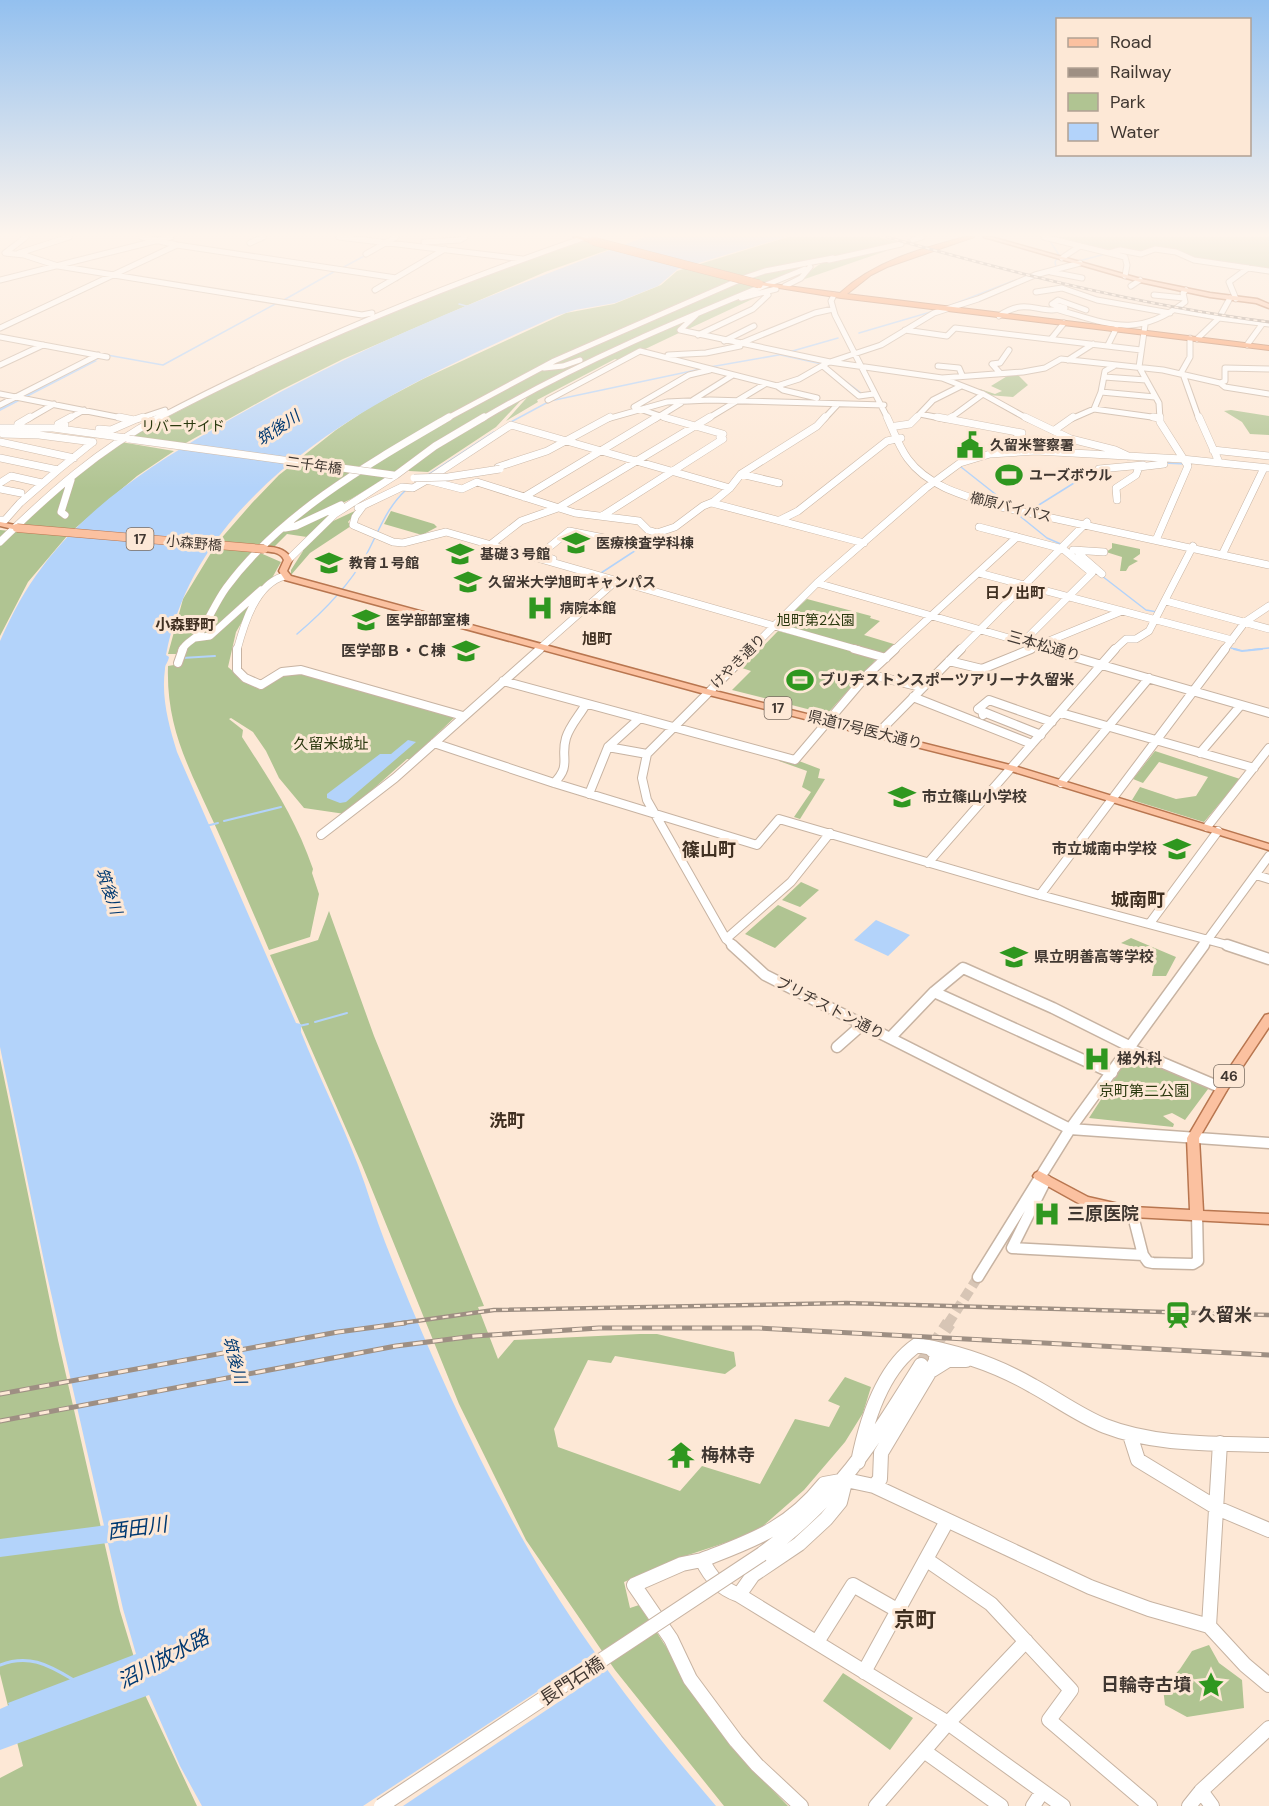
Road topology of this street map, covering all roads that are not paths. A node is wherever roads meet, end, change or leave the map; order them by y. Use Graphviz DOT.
graph roads {
  1 [pos="14,321"];
  2 [pos="363,321"];
  3 [pos="643,321"];
  4 [pos="676,321"];
  5 [pos="689,321"];
  6 [pos="724,321"];
  7 [pos="796,321"];
  8 [pos="840,321"];
  9 [pos="842,321"];
  10 [pos="920,321"];
  11 [pos="1048,321"];
  12 [pos="1106,321"];
  13 [pos="1156,321"];
  14 [pos="1214,321"];
  15 [pos="1249,321"];
  16 [pos="1064,323"];
  17 [pos="1266,323"];
  18 [pos="754,326"];
  19 [pos="0,328"];
  20 [pos="1143,329"];
  21 [pos="905,330"];
  22 [pos="1116,330"];
  23 [pos="698,335"];
  24 [pos="847,335"];
  25 [pos="0,337"];
  26 [pos="1051,339"];
  27 [pos="1194,339"];
  28 [pos="724,341"];
  29 [pos="1093,344"];
  30 [pos="43,345"];
  31 [pos="741,345"];
  32 [pos="1108,345"];
  33 [pos="1247,345"];
  34 [pos="1269,348"];
  35 [pos="1009,350"];
  36 [pos="1141,350"];
  37 [pos="610,351"];
  38 [pos="856,353"];
  39 [pos="98,355"];
  40 [pos="659,355"];
  41 [pos="107,357"];
  42 [pos="1068,360"];
  43 [pos="826,364"];
  44 [pos="916,364"];
  45 [pos="0,365"];
  46 [pos="938,366"];
  47 [pos="1114,366"];
  48 [pos="863,367"];
  49 [pos="1139,367"];
  50 [pos="542,368"];
  51 [pos="709,368"];
  52 [pos="1269,369"];
  53 [pos="1000,373"];
  54 [pos="914,374"];
  55 [pos="1182,374"];
  56 [pos="733,375"];
  57 [pos="962,375"];
  58 [pos="1104,376"];
  59 [pos="942,378"];
  60 [pos="1146,380"];
  61 [pos="1220,383"];
  62 [pos="765,384"];
  63 [pos="777,386"];
  64 [pos="961,386"];
  65 [pos="1235,389"];
  66 [pos="1101,393"];
  67 [pos="0,394"];
  68 [pos="874,394"];
  69 [pos="984,394"];
  70 [pos="1269,394"];
  71 [pos="859,396"];
  72 [pos="16,397"];
  73 [pos="1155,397"];
  74 [pos="26,399"];
  75 [pos="1269,399"];
  76 [pos="548,400"];
  77 [pos="693,400"];
  78 [pos="735,401"];
  79 [pos="827,402"];
  80 [pos="681,403"];
  81 [pos="54,404"];
  82 [pos="840,404"];
  83 [pos="0,405"];
  84 [pos="882,405"];
  85 [pos="183,406"];
  86 [pos="636,409"];
  87 [pos="1094,409"];
  88 [pos="84,410"];
  89 [pos="0,411"];
  90 [pos="920,414"];
  91 [pos="661,417"];
  92 [pos="1159,418"];
  93 [pos="949,419"];
  94 [pos="134,420"];
  95 [pos="18,424"];
  96 [pos="58,424"];
  97 [pos="694,426"];
  98 [pos="896,426"];
  99 [pos="1056,429"];
  100 [pos="0,430"];
  101 [pos="39,435"];
  102 [pos="899,438"];
  103 [pos="125,439"];
  104 [pos="0,442"];
  105 [pos="570,442"];
  106 [pos="18,446"];
  107 [pos="82,450"];
  108 [pos="1213,450"];
  109 [pos="603,452"];
  110 [pos="1007,452"];
  111 [pos="1130,456"];
  112 [pos="1269,456"];
  113 [pos="0,457"];
  114 [pos="74,458"];
  115 [pos="1182,459"];
  116 [pos="633,461"];
  117 [pos="1219,462"];
  118 [pos="1145,466"];
  119 [pos="1188,466"];
  120 [pos="1266,468"];
  121 [pos="1099,469"];
  122 [pos="58,470"];
  123 [pos="670,472"];
  124 [pos="78,473"];
  125 [pos="741,474"];
  126 [pos="393,476"];
  127 [pos="72,478"];
  128 [pos="427,480"];
  129 [pos="1258,480"];
  130 [pos="935,481"];
  131 [pos="1269,482"];
  132 [pos="0,483"];
  133 [pos="42,483"];
  134 [pos="779,483"];
  135 [pos="730,488"];
  136 [pos="0,489"];
  137 [pos="21,493"];
  138 [pos="362,497"];
  139 [pos="525,497"];
  140 [pos="1117,500"];
  141 [pos="713,502"];
  142 [pos="363,506"];
  143 [pos="558,508"];
  144 [pos="65,515"];
  145 [pos="602,516"];
  146 [pos="780,520"];
  147 [pos="0,522"];
  148 [pos="329,522"];
  149 [pos="1085,523"];
  150 [pos="979,527"];
  151 [pos="16,528"];
  152 [pos="285,528"];
  153 [pos="1017,537"];
  154 [pos="1157,539"];
  155 [pos="0,542"];
  156 [pos="624,542"];
  157 [pos="864,543"];
  158 [pos="490,545"];
  159 [pos="1192,547"];
  160 [pos="1067,550"];
  161 [pos="1104,552"];
  162 [pos="1223,553"];
  163 [pos="288,558"];
  164 [pos="1269,563"];
  165 [pos="568,569"];
  166 [pos="979,573"];
  167 [pos="1102,574"];
  168 [pos="285,576"];
  169 [pos="616,581"];
  170 [pos="818,582"];
  171 [pos="267,585"];
  172 [pos="1026,585"];
  173 [pos="1069,597"];
  174 [pos="1166,602"];
  175 [pos="1269,606"];
  176 [pos="1122,611"];
  177 [pos="934,615"];
  178 [pos="1156,620"];
  179 [pos="1245,622"];
  180 [pos="772,627"];
  181 [pos="982,628"];
  182 [pos="1269,629"];
  183 [pos="195,639"];
  184 [pos="1232,640"];
  185 [pos="1024,641"];
  186 [pos="541,646"];
  187 [pos="1042,646"];
  188 [pos="886,658"];
  189 [pos="179,659"];
  190 [pos="949,661"];
  191 [pos="1104,663"];
  192 [pos="868,674"];
  193 [pos="1149,678"];
  194 [pos="503,681"];
  195 [pos="921,687"];
  196 [pos="1193,691"];
  197 [pos="708,692"];
  198 [pos="913,697"];
  199 [pos="586,704"];
  200 [pos="1240,705"];
  201 [pos="1269,712"];
  202 [pos="987,713"];
  203 [pos="1061,713"];
  204 [pos="463,716"];
  205 [pos="640,718"];
  206 [pos="830,721"];
  207 [pos="974,722"];
  208 [pos="1052,722"];
  209 [pos="674,726"];
  210 [pos="1109,728"];
  211 [pos="878,733"];
  212 [pos="1041,735"];
  213 [pos="1157,740"];
  214 [pos="434,743"];
  215 [pos="1032,744"];
  216 [pos="608,747"];
  217 [pos="1269,748"];
  218 [pos="1200,753"];
  219 [pos="647,754"];
  220 [pos="1011,768"];
  221 [pos="1254,768"];
  222 [pos="554,783"];
  223 [pos="1061,783"];
  224 [pos="589,794"];
  225 [pos="1112,798"];
  226 [pos="657,815"];
  227 [pos="1208,827"];
  228 [pos="1218,831"];
  229 [pos="830,833"];
  230 [pos="321,835"];
  231 [pos="1269,847"];
  232 [pos="1269,856"];
  233 [pos="928,863"];
  234 [pos="1256,875"];
  235 [pos="1269,879"];
  236 [pos="1040,895"];
  237 [pos="1149,922"];
  238 [pos="726,939"];
  239 [pos="1210,939"];
  240 [pos="1269,959"];
  241 [pos="934,992"];
  242 [pos="863,1024"];
  243 [pos="1267,1024"];
  244 [pos="890,1038"];
  245 [pos="837,1047"];
  246 [pos="1130,1048"];
  247 [pos="1112,1073"];
  248 [pos="1222,1088"];
  249 [pos="1070,1129"];
  250 [pos="1193,1138"];
  251 [pos="1269,1143"];
  252 [pos="1042,1178"];
  253 [pos="1132,1212"];
  254 [pos="1197,1214"];
  255 [pos="1269,1219"];
  256 [pos="1143,1255"];
  257 [pos="978,1276"];
  258 [pos="923,1346"];
  259 [pos="997,1368"];
  260 [pos="925,1369"];
  261 [pos="1130,1435"];
  262 [pos="1220,1443"];
  263 [pos="1269,1445"];
  264 [pos="858,1462"];
  265 [pos="846,1480"];
  266 [pos="874,1486"];
  267 [pos="1216,1508"];
  268 [pos="947,1521"];
  269 [pos="1269,1530"];
  270 [pos="702,1560"];
  271 [pos="927,1560"];
  272 [pos="739,1595"];
  273 [pos="897,1610"];
  274 [pos="1209,1626"];
  275 [pos="1026,1641"];
  276 [pos="817,1642"];
  277 [pos="864,1672"];
  278 [pos="1269,1685"];
  279 [pos="948,1723"];
  280 [pos="1269,1728"];
  281 [pos="924,1751"];
  282 [pos="1201,1791"];
  283 [pos="1042,1792"];
  284 [pos="381,1806"];
  285 [pos="801,1806"];
  286 [pos="876,1806"];
  287 [pos="1001,1806"];
  288 [pos="1033,1806"];
  289 [pos="1063,1806"];
  290 [pos="1150,1806"];
  291 [pos="1189,1806"];
  292 [pos="1212,1806"];
  1 -- 19 [label="street"];
  2 -- 85 [label="street"];
  3 -- 50 [label="street"];
  4 -- 37 [label="street"];
  5 -- 23 [label="street"];
  6 -- 23 [label="street"];
  7 -- 31 [label="street"];
  8 -- 24 [label="street, 櫛原バイパス"];
  9 -- 24 [label="street, 櫛原バイパス"];
  10 -- 21 [label="street"];
  11 -- 16 [label="highway"];
  12 -- 20 [label="street"];
  13 -- 20 [label="street"];
  14 -- 27 [label="street"];
  15 -- 17 [label="street"];
  16 -- 22 [label="highway"];
  16 -- 26 [label="street"];
  17 -- 33 [label="street"];
  18 -- 28 [label="street"];
  20 -- 22 [label="highway"];
  20 -- 27 [label="highway"];
  20 -- 36 [label="street"];
  21 -- 26 [label="street"];
  21 -- 38 [label="street"];
  22 -- 32 [label="street"];
  23 -- 28 [label="street"];
  24 -- 38 [label="street, 櫛原バイパス"];
  25 -- 30 [label="street"];
  26 -- 29 [label="street"];
  27 -- 33 [label="highway"];
  27 -- 55 [label="street"];
  28 -- 31 [label="street"];
  29 -- 32 [label="street"];
  29 -- 42 [label="street"];
  30 -- 39 [label="street"];
  30 -- 45 [label="street"];
  31 -- 40 [label="street"];
  31 -- 43 [label="street"];
  32 -- 36 [label="street"];
  33 -- 34 [label="highway"];
  35 -- 53 [label="street"];
  36 -- 49 [label="street"];
  37 -- 50 [label="street"];
  37 -- 126 [label="street"];
  38 -- 43 [label="street"];
  38 -- 48 [label="street, 櫛原バイパス"];
  39 -- 41 [label="street"];
  39 -- 72 [label="street"];
  40 -- 51 [label="street"];
  40 -- 76 [label="street"];
  42 -- 47 [label="street"];
  42 -- 53 [label="street"];
  43 -- 48 [label="street"];
  43 -- 63 [label="street"];
  43 -- 71 [label="street"];
  44 -- 54 [label="street"];
  46 -- 57 [label="street"];
  47 -- 49 [label="street"];
  47 -- 58 [label="street"];
  48 -- 54 [label="street"];
  48 -- 68 [label="street, 櫛原バイパス"];
  48 -- 84 [label="street, 櫛原バイパス"];
  49 -- 55 [label="street"];
  49 -- 60 [label="street"];
  50 -- 152 [label="street"];
  51 -- 56 [label="street"];
  51 -- 86 [label="street"];
  52 -- 61 [label="street"];
  53 -- 57 [label="street"];
  54 -- 59 [label="street"];
  55 -- 61 [label="street"];
  55 -- 108 [label="street"];
  56 -- 62 [label="street"];
  56 -- 77 [label="street"];
  57 -- 59 [label="street"];
  58 -- 60 [label="street"];
  58 -- 66 [label="street"];
  59 -- 64 [label="street"];
  60 -- 73 [label="street"];
  61 -- 65 [label="street"];
  62 -- 63 [label="street"];
  62 -- 78 [label="street"];
  63 -- 79 [label="street"];
  64 -- 69 [label="street"];
  64 -- 90 [label="street"];
  65 -- 70 [label="street"];
  65 -- 75 [label="street"];
  66 -- 73 [label="street"];
  66 -- 87 [label="street"];
  67 -- 72 [label="street"];
  68 -- 71 [label="street"];
  68 -- 84 [label="street, 櫛原バイパス"];
  69 -- 93 [label="street"];
  69 -- 99 [label="street"];
  71 -- 82 [label="street"];
  72 -- 74 [label="street"];
  72 -- 83 [label="street"];
  73 -- 92 [label="street"];
  74 -- 81 [label="street"];
  74 -- 89 [label="street"];
  77 -- 78 [label="street"];
  77 -- 86 [label="street"];
  78 -- 79 [label="street"];
  78 -- 80 [label="street"];
  78 -- 82 [label="street"];
  78 -- 97 [label="street"];
  79 -- 82 [label="street"];
  80 -- 86 [label="street"];
  80 -- 91 [label="street"];
  81 -- 88 [label="street"];
  81 -- 95 [label="street"];
  82 -- 84 [label="street"];
  82 -- 125 [label="street"];
  84 -- 98 [label="street, 櫛原バイパス"];
  84 -- 102 [label="street, 櫛原バイパス"];
  85 -- 94 [label="street"];
  85 -- 103 [label="street"];
  86 -- 91 [label="street"];
  86 -- 105 [label="street, 二千年橋"];
  87 -- 92 [label="street"];
  87 -- 99 [label="street"];
  88 -- 94 [label="street"];
  88 -- 96 [label="street"];
  90 -- 93 [label="street"];
  90 -- 98 [label="street"];
  91 -- 97 [label="street"];
  91 -- 109 [label="street"];
  92 -- 115 [label="street"];
  93 -- 110 [label="street"];
  94 -- 96 [label="street"];
  95 -- 96 [label="street"];
  95 -- 100 [label="street"];
  97 -- 116 [label="street"];
  97 -- 123 [label="street"];
  98 -- 102 [label="street, 櫛原バイパス"];
  99 -- 111 [label="street"];
  100 -- 101 [label="street"];
  100 -- 103 [label="street, 二千年橋"];
  101 -- 106 [label="street"];
  101 -- 107 [label="street"];
  102 -- 130 [label="street, 櫛原バイパス"];
  102 -- 146 [label="street"];
  103 -- 124 [label="street"];
  103 -- 126 [label="street, 二千年橋, bridge"];
  104 -- 106 [label="street"];
  105 -- 109 [label="street"];
  105 -- 126 [label="street, 二千年橋, bridge"];
  105 -- 128 [label="street"];
  106 -- 113 [label="street"];
  106 -- 114 [label="street"];
  107 -- 114 [label="street"];
  107 -- 124 [label="street"];
  108 -- 112 [label="street"];
  108 -- 117 [label="street"];
  109 -- 116 [label="street"];
  109 -- 139 [label="street"];
  110 -- 111 [label="street, けやき通り"];
  110 -- 130 [label="street, けやき通り"];
  111 -- 115 [label="street"];
  113 -- 122 [label="street"];
  114 -- 122 [label="street"];
  115 -- 117 [label="street"];
  115 -- 119 [label="street"];
  116 -- 123 [label="street"];
  116 -- 143 [label="street"];
  117 -- 120 [label="street"];
  118 -- 119 [label="street"];
  118 -- 121 [label="street"];
  118 -- 140 [label="street"];
  119 -- 154 [label="street"];
  120 -- 129 [label="street"];
  122 -- 133 [label="street"];
  123 -- 135 [label="street"];
  123 -- 145 [label="street"];
  124 -- 127 [label="street"];
  125 -- 134 [label="street"];
  125 -- 135 [label="street"];
  126 -- 138 [label="street"];
  127 -- 144 [label="street"];
  127 -- 151 [label="street"];
  128 -- 139 [label="street"];
  128 -- 142 [label="street"];
  129 -- 131 [label="street"];
  129 -- 162 [label="street"];
  130 -- 149 [label="street, 櫛原バイパス"];
  130 -- 157 [label="street, けやき通り"];
  132 -- 133 [label="street"];
  133 -- 147 [label="street"];
  135 -- 141 [label="street"];
  136 -- 137 [label="street"];
  138 -- 148 [label="street"];
  138 -- 152 [label="street"];
  139 -- 143 [label="street"];
  141 -- 145 [label="street"];
  141 -- 146 [label="street"];
  142 -- 148 [label="street"];
  142 -- 158 [label="street"];
  143 -- 145 [label="street"];
  143 -- 158 [label="street"];
  146 -- 157 [label="street"];
  147 -- 151 [label="main road, 17"];
  148 -- 163 [label="street"];
  149 -- 154 [label="street, 櫛原バイパス"];
  149 -- 160 [label="street"];
  150 -- 153 [label="street"];
  151 -- 155 [label="street"];
  151 -- 163 [label="main road, 小森野橋 / 17, bridge"];
  152 -- 183 [label="street"];
  153 -- 160 [label="street"];
  153 -- 166 [label="street"];
  154 -- 159 [label="street, 櫛原バイパス"];
  156 -- 165 [label="street"];
  157 -- 170 [label="street, けやき通り"];
  158 -- 165 [label="street"];
  159 -- 162 [label="street, 櫛原バイパス"];
  159 -- 174 [label="street"];
  160 -- 161 [label="street"];
  160 -- 167 [label="street"];
  160 -- 172 [label="street"];
  160 -- 173 [label="street"];
  162 -- 164 [label="street, 櫛原バイパス"];
  163 -- 168 [label="main road"];
  165 -- 169 [label="street"];
  166 -- 172 [label="street"];
  166 -- 177 [label="street"];
  168 -- 171 [label="street"];
  168 -- 186 [label="main road, 県道17号医大通り / 17"];
  169 -- 180 [label="street"];
  169 -- 186 [label="street"];
  170 -- 177 [label="street, 三本松通り"];
  170 -- 180 [label="street, けやき通り"];
  171 -- 183 [label="street"];
  171 -- 204 [label="street"];
  172 -- 173 [label="street"];
  172 -- 181 [label="street"];
  173 -- 176 [label="street"];
  173 -- 185 [label="street"];
  174 -- 178 [label="street"];
  174 -- 179 [label="street"];
  175 -- 179 [label="street"];
  176 -- 178 [label="street"];
  176 -- 187 [label="street"];
  177 -- 181 [label="street, 三本松通り"];
  177 -- 188 [label="street"];
  178 -- 184 [label="street"];
  178 -- 191 [label="street"];
  179 -- 182 [label="street"];
  179 -- 184 [label="street"];
  180 -- 188 [label="street"];
  180 -- 197 [label="street, けやき通り"];
  181 -- 185 [label="street, 三本松通り"];
  181 -- 190 [label="street"];
  183 -- 189 [label="street"];
  184 -- 196 [label="street"];
  185 -- 187 [label="street, 三本松通り"];
  186 -- 194 [label="street"];
  186 -- 197 [label="main road, 県道17号医大通り / 17"];
  187 -- 190 [label="street"];
  187 -- 191 [label="street, 三本松通り"];
  188 -- 192 [label="street"];
  190 -- 195 [label="street"];
  191 -- 193 [label="street, 三本松通り"];
  191 -- 203 [label="street"];
  192 -- 195 [label="street"];
  192 -- 206 [label="street"];
  193 -- 196 [label="street, 三本松通り"];
  193 -- 210 [label="street"];
  194 -- 199 [label="street"];
  194 -- 204 [label="street"];
  195 -- 198 [label="street"];
  196 -- 200 [label="street, 三本松通り"];
  196 -- 213 [label="street"];
  197 -- 206 [label="main road, 県道17号医大通り / 17"];
  197 -- 209 [label="street, けやき通り"];
  198 -- 207 [label="street"];
  198 -- 211 [label="street"];
  199 -- 205 [label="street"];
  199 -- 222 [label="street"];
  200 -- 201 [label="street, 三本松通り"];
  200 -- 218 [label="street"];
  202 -- 207 [label="street"];
  202 -- 208 [label="street"];
  202 -- 212 [label="street"];
  203 -- 208 [label="street"];
  203 -- 210 [label="street"];
  204 -- 214 [label="street"];
  205 -- 209 [label="street"];
  205 -- 216 [label="street"];
  206 -- 209 [label="street"];
  206 -- 211 [label="main road, 県道17号医大通り / 17"];
  207 -- 215 [label="street"];
  208 -- 212 [label="street"];
  209 -- 219 [label="street, けやき通り"];
  210 -- 213 [label="street"];
  210 -- 223 [label="street"];
  211 -- 220 [label="main road, 県道17号医大通り / 17"];
  212 -- 215 [label="street"];
  213 -- 218 [label="street"];
  213 -- 225 [label="street"];
  214 -- 222 [label="street"];
  214 -- 230 [label="street"];
  215 -- 220 [label="street"];
  216 -- 219 [label="street"];
  216 -- 224 [label="street"];
  217 -- 221 [label="street"];
  218 -- 221 [label="street"];
  219 -- 226 [label="street"];
  220 -- 223 [label="main road, 県道17号医大通り / 17"];
  220 -- 233 [label="street"];
  221 -- 227 [label="street"];
  222 -- 224 [label="street"];
  223 -- 225 [label="main road, 県道17号医大通り / 17"];
  224 -- 226 [label="street"];
  225 -- 227 [label="main road, 県道17号医大通り / 17"];
  225 -- 236 [label="street"];
  226 -- 229 [label="street"];
  226 -- 238 [label="street, ブリヂストン通り"];
  227 -- 228 [label="main road, 県道17号医大通り / 17"];
  228 -- 231 [label="main road, 県道17号医大通り / 17"];
  228 -- 237 [label="street"];
  229 -- 233 [label="street"];
  229 -- 238 [label="street"];
  232 -- 234 [label="street"];
  233 -- 236 [label="street"];
  234 -- 235 [label="street"];
  234 -- 239 [label="street"];
  236 -- 237 [label="street"];
  237 -- 239 [label="street"];
  238 -- 242 [label="street, ブリヂストン通り"];
  239 -- 240 [label="street"];
  239 -- 246 [label="street"];
  241 -- 244 [label="street"];
  241 -- 246 [label="street"];
  241 -- 247 [label="street"];
  242 -- 244 [label="street, ブリヂストン通り"];
  242 -- 245 [label="street"];
  243 -- 248 [label="main road, 46"];
  244 -- 249 [label="street, ブリヂストン通り"];
  246 -- 247 [label="street"];
  246 -- 248 [label="street"];
  247 -- 249 [label="street"];
  248 -- 250 [label="main road, 46"];
  249 -- 250 [label="street"];
  249 -- 252 [label="street"];
  250 -- 251 [label="street"];
  250 -- 254 [label="main road"];
  252 -- 253 [label="main road"];
  252 -- 256 [label="street"];
  252 -- 257 [label="street"];
  253 -- 254 [label="main road"];
  253 -- 256 [label="street"];
  254 -- 255 [label="main road"];
  254 -- 256 [label="street"];
  258 -- 259 [label="street"];
  258 -- 260 [label="street"];
  258 -- 264 [label="street"];
  259 -- 260 [label="street"];
  259 -- 261 [label="street"];
  260 -- 264 [label="street"];
  260 -- 266 [label="street"];
  261 -- 262 [label="street"];
  261 -- 267 [label="street"];
  262 -- 263 [label="street"];
  262 -- 267 [label="street"];
  264 -- 265 [label="street"];
  265 -- 266 [label="street"];
  265 -- 270 [label="street"];
  265 -- 272 [label="street"];
  265 -- 284 [label="street, 長門石橋, bridge"];
  266 -- 268 [label="street"];
  267 -- 269 [label="street"];
  267 -- 274 [label="street"];
  268 -- 271 [label="street"];
  268 -- 274 [label="street"];
  270 -- 272 [label="street"];
  270 -- 285 [label="street"];
  271 -- 273 [label="street"];
  271 -- 275 [label="street"];
  272 -- 276 [label="street"];
  273 -- 276 [label="street"];
  273 -- 277 [label="street"];
  274 -- 278 [label="street"];
  275 -- 279 [label="street"];
  275 -- 290 [label="street"];
  276 -- 277 [label="street"];
  277 -- 279 [label="street"];
  279 -- 281 [label="street"];
  279 -- 283 [label="street"];
  280 -- 282 [label="street"];
  281 -- 286 [label="street"];
  281 -- 287 [label="street"];
  282 -- 291 [label="street"];
  282 -- 292 [label="street"];
  283 -- 288 [label="street"];
  283 -- 289 [label="street"];
}
